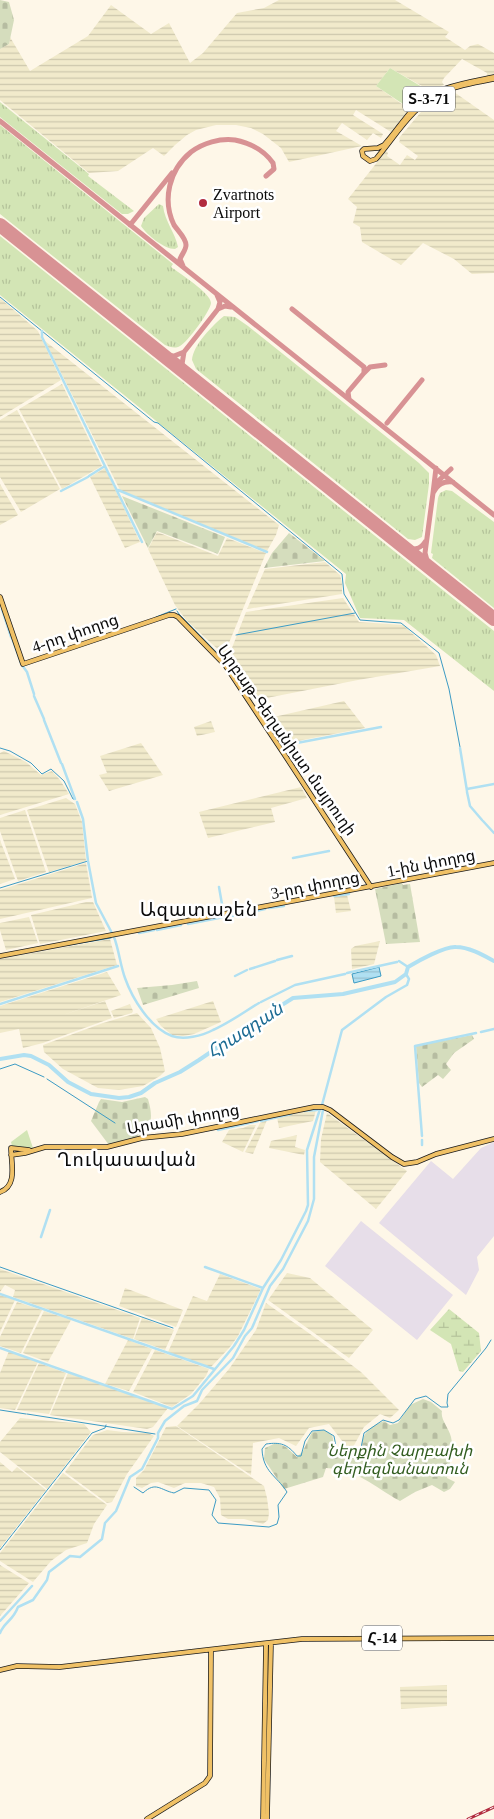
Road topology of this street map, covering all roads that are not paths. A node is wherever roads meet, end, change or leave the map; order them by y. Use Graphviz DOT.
graph roads {
  1 [pos="494,78"];
  2 [pos="370,148"];
  3 [pos="376,159"];
  4 [pos="0,597"];
  5 [pos="174,615"];
  6 [pos="494,863"];
  7 [pos="372,887"];
  8 [pos="0,956"];
  9 [pos="494,1139"];
  10 [pos="29,1150"];
  11 [pos="11,1155"];
  12 [pos="0,1192"];
  13 [pos="494,1638"];
  14 [pos="268,1643"];
  15 [pos="211,1650"];
  16 [pos="0,1670"];
  17 [pos="147,1819"];
  18 [pos="263,1819"];
  19 [pos="267,1819"];
  1 -- 2 [label="main road, Տ-3-71"];
  1 -- 3 [label="main road, Տ-3-71"];
  2 -- 3 [label="main road"];
  2 -- 3 [label="main road"];
  4 -- 5 [label="main road, 4-րդ փողոց"];
  5 -- 7 [label="main road, Արբաթ-Գեղանիստ մայրուղի"];
  6 -- 7 [label="main road, 1-ին փողոց"];
  7 -- 8 [label="main road, 3-րդ փողոց"];
  9 -- 10 [label="main road, Արամի փողոց"];
  10 -- 11 [label="main road, Արամի փողոց"];
  10 -- 11 [label="main road, Արամի փողոց"];
  11 -- 12 [label="main road, Արամի փողոց"];
  13 -- 14 [label="main road, Հ-14"];
  14 -- 15 [label="main road"];
  14 -- 18 [label="main road"];
  14 -- 19 [label="main road"];
  15 -- 16 [label="main road"];
  15 -- 17 [label="main road"];
}
